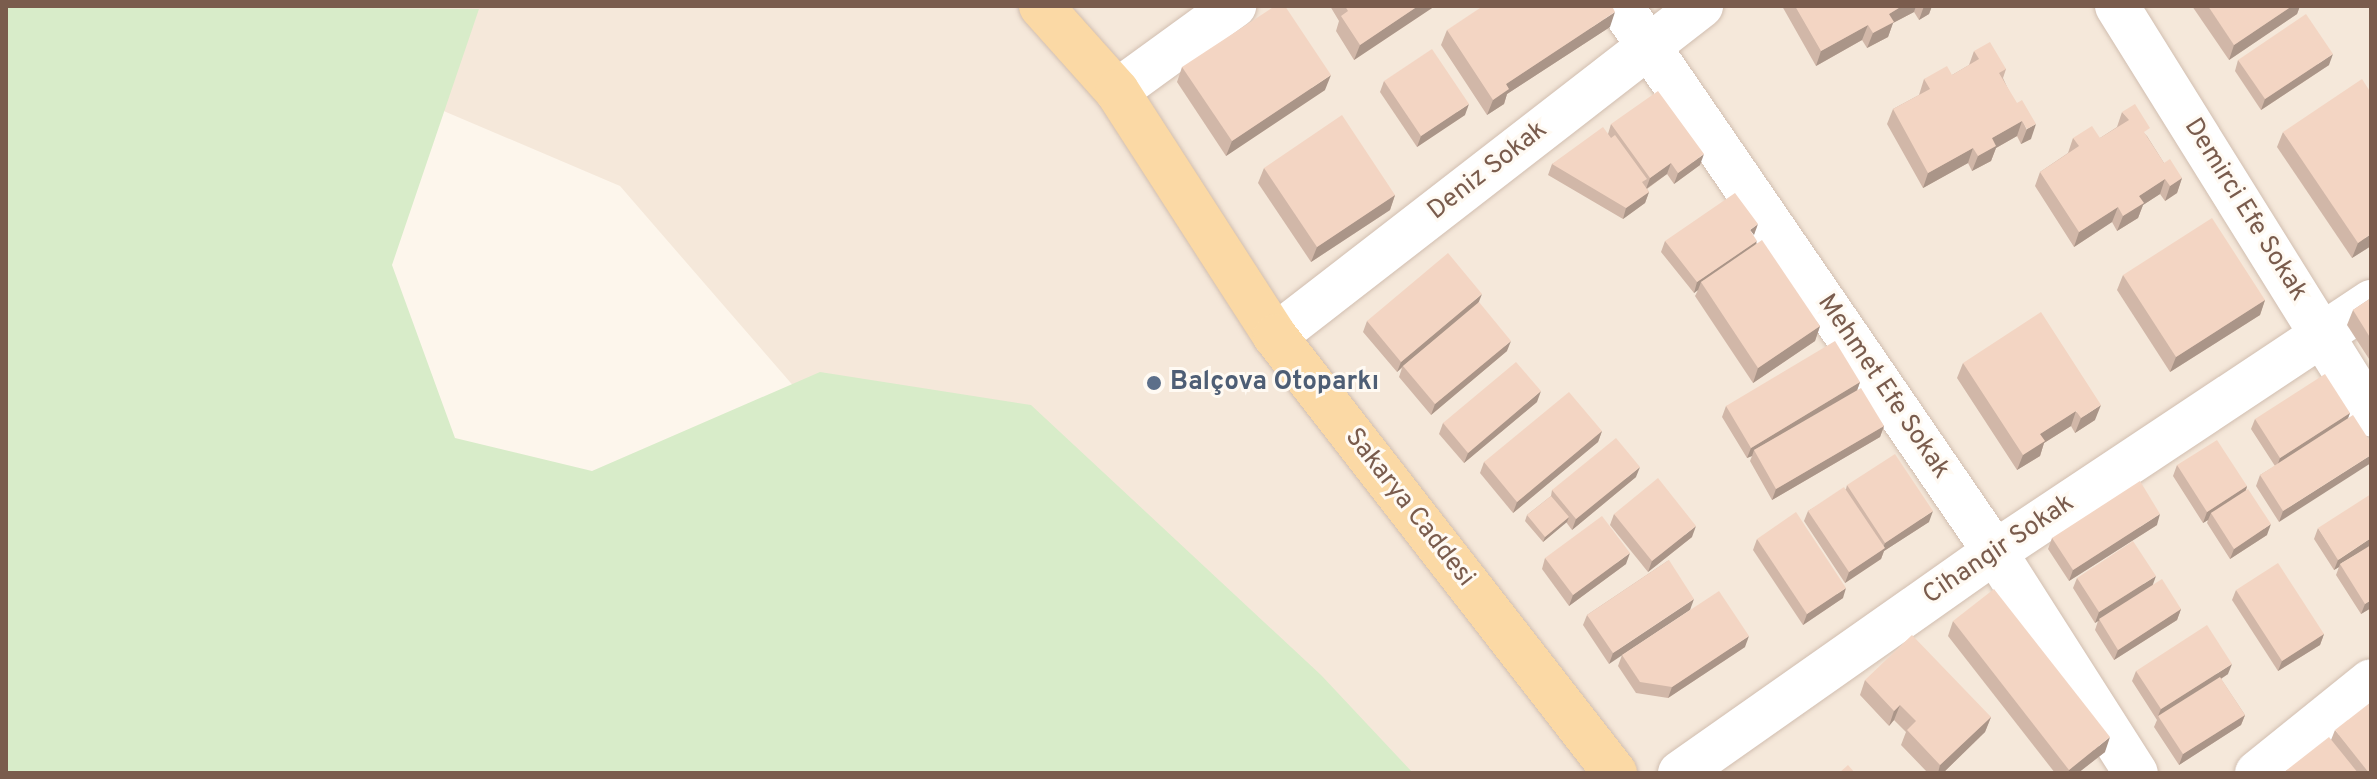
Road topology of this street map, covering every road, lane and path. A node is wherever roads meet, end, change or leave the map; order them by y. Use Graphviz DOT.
graph roads {
  1 [pos="1041,6"];
  2 [pos="1234,6"];
  3 [pos="1621,6"];
  4 [pos="1701,6"];
  5 [pos="2117,6"];
  6 [pos="1650,46"];
  7 [pos="1117,91"];
  8 [pos="2371,302"];
  9 [pos="2323,335"];
  10 [pos="1275,336"];
  11 [pos="2371,414"];
  12 [pos="1995,552"];
  13 [pos="2371,681"];
  14 [pos="1615,773"];
  15 [pos="1680,773"];
  16 [pos="2136,773"];
  17 [pos="2257,773"];
  1 -- 7 [label="main road, Sakarya Caddesi"];
  2 -- 7 [label="street"];
  3 -- 6 [label="street, Mehmet Efe Sokak"];
  4 -- 6 [label="street, Deniz Sokak"];
  5 -- 9 [label="street, Demirci Efe Sokak"];
  6 -- 10 [label="street, Deniz Sokak"];
  6 -- 12 [label="street, Mehmet Efe Sokak"];
  7 -- 10 [label="main road, Sakarya Caddesi"];
  8 -- 9 [label="street, Cihangir Sokak"];
  9 -- 11 [label="street, Demirci Efe Sokak"];
  9 -- 12 [label="street, Cihangir Sokak"];
  10 -- 14 [label="main road, Sakarya Caddesi"];
  12 -- 15 [label="street, Cihangir Sokak"];
  12 -- 16 [label="street, Mehmet Efe Sokak"];
  13 -- 17 [label="street"];
}
